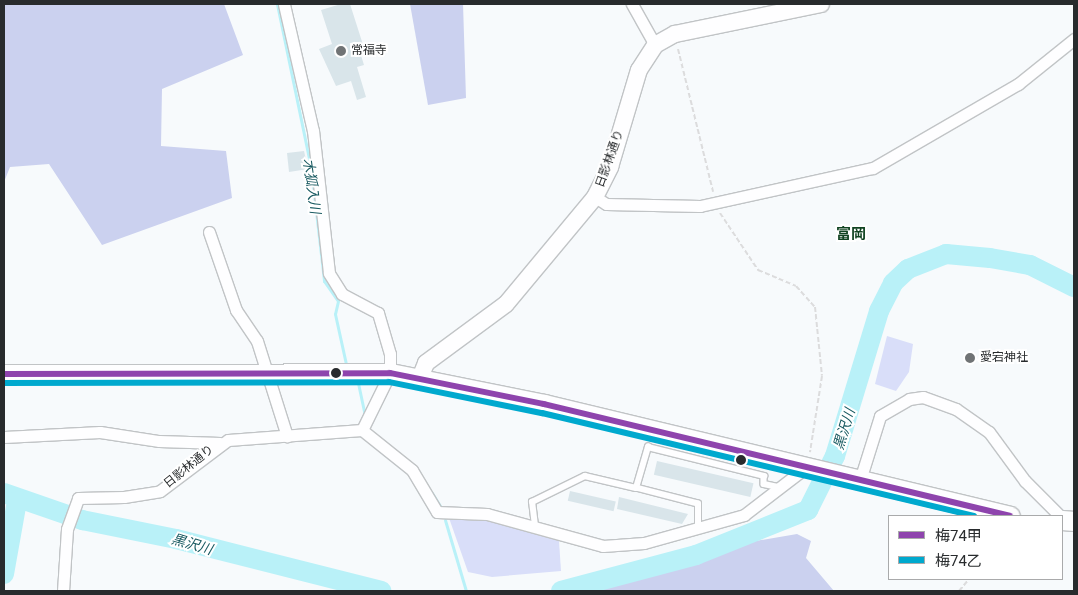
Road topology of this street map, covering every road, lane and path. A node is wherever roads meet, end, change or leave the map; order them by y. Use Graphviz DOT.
graph roads {
  1 [pos="284,4"];
  2 [pos="632,4"];
  3 [pos="821,4"];
  4 [pos="679,34"];
  5 [pos="1074,38"];
  6 [pos="655,44"];
  7 [pos="595,197"];
  8 [pos="716,202"];
  9 [pos="209,232"];
  10 [pos="266,371"];
  11 [pos="390,373"];
  12 [pos="4,374"];
  13 [pos="420,378"];
  14 [pos="362,430"];
  15 [pos="287,436"];
  16 [pos="4,437"];
  17 [pos="222,443"];
  18 [pos="808,468"];
  19 [pos="853,479"];
  20 [pos="636,488"];
  21 [pos="782,488"];
  22 [pos="1006,515"];
  23 [pos="1060,515"];
  24 [pos="535,526"];
  25 [pos="699,531"];
  26 [pos="968,580"];
  27 [pos="62,591"];
  28 [pos="959,591"];
  1 -- 11 [label="street"];
  2 -- 6 [label="street"];
  3 -- 4 [label="street"];
  4 -- 6 [label="street"];
  4 -- 8 [label="path"];
  5 -- 8 [label="street"];
  6 -- 7 [label="street, 日影林通り"];
  7 -- 8 [label="street"];
  7 -- 13 [label="street, 日影林通り"];
  8 -- 18 [label="path"];
  9 -- 10 [label="street"];
  10 -- 11 [label="main road"];
  10 -- 12 [label="main road"];
  10 -- 15 [label="street"];
  11 -- 13 [label="main road"];
  11 -- 14 [label="street"];
  13 -- 18 [label="main road"];
  14 -- 15 [label="street, 日影林通り"];
  14 -- 24 [label="street"];
  15 -- 17 [label="street, 日影林通り"];
  16 -- 17 [label="street"];
  17 -- 27 [label="street, 日影林通り"];
  18 -- 19 [label="main road"];
  18 -- 21 [label="street"];
  19 -- 22 [label="main road"];
  19 -- 23 [label="street"];
  20 -- 21 [label="lane"];
  20 -- 24 [label="lane"];
  20 -- 25 [label="lane"];
  21 -- 25 [label="street"];
  24 -- 25 [label="street"];
  26 -- 28 [label="path"];
}
